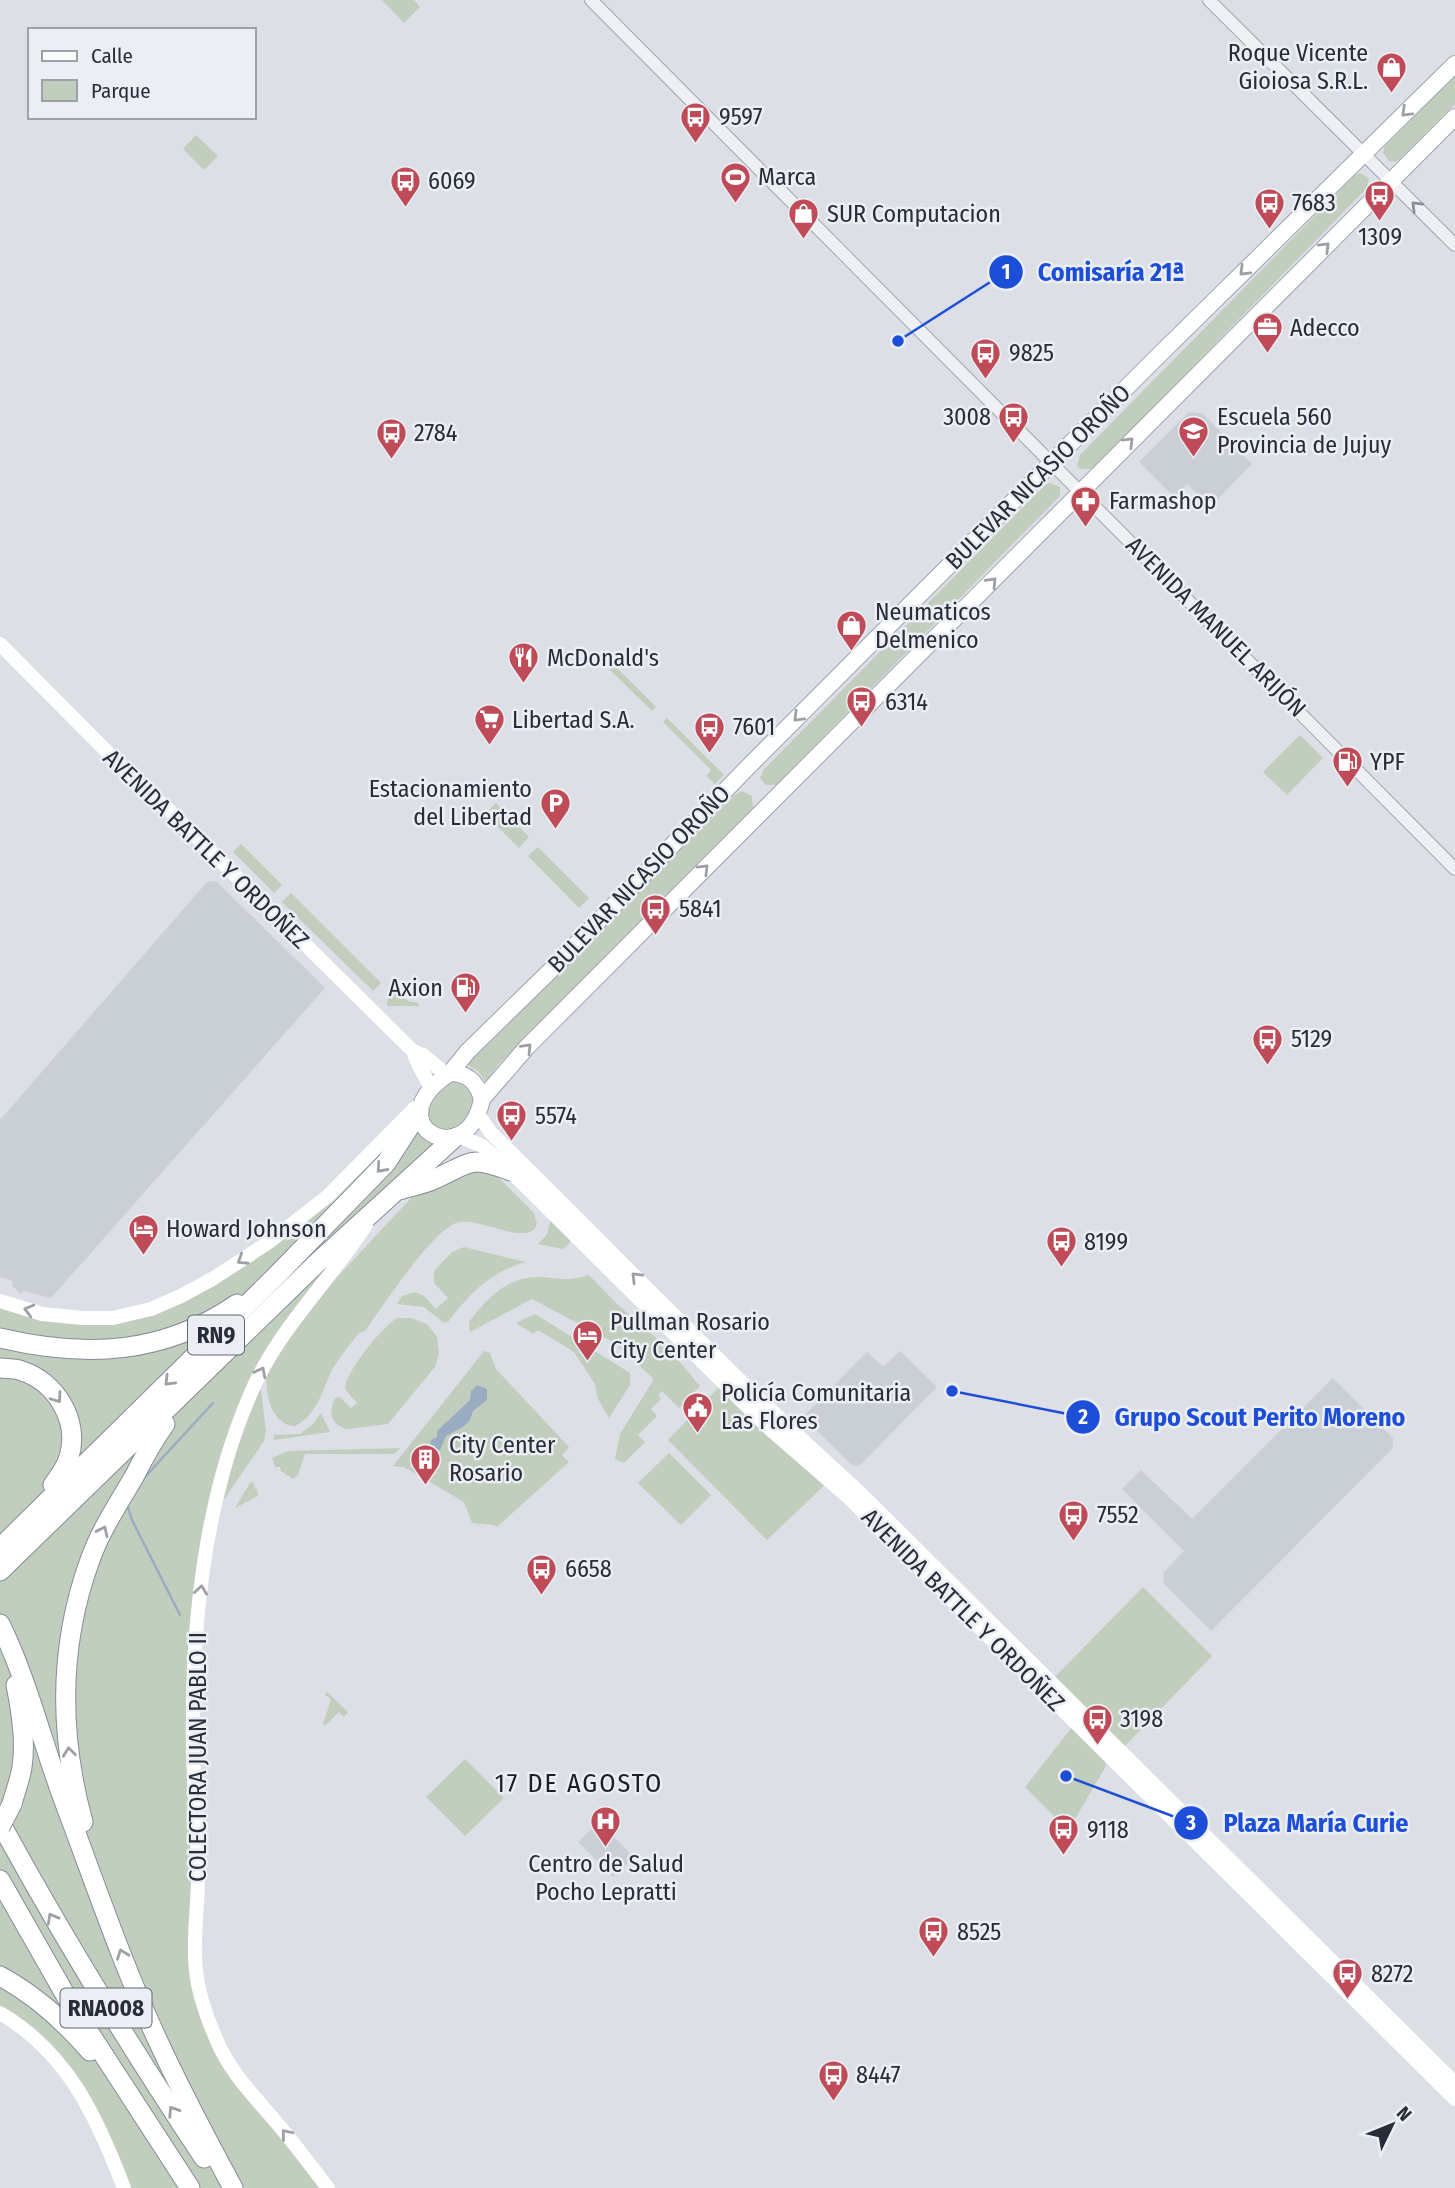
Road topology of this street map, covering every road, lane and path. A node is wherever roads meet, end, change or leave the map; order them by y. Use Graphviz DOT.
graph roads {
  1 [pos="591,0"];
  2 [pos="1209,0"];
  3 [pos="1455,64"];
  4 [pos="1455,117"];
  5 [pos="1363,154"];
  6 [pos="1391,181"];
  7 [pos="1455,245"];
  8 [pos="1054,463"];
  9 [pos="1081,491"];
  10 [pos="0,644"];
  11 [pos="1455,869"];
  12 [pos="414,1052"];
  13 [pos="448,1074"];
  14 [pos="423,1101"];
  15 [pos="480,1106"];
  16 [pos="457,1137"];
  17 [pos="511,1171"];
  18 [pos="395,1191"];
  19 [pos="379,1205"];
  20 [pos="275,1277"];
  21 [pos="0,1301"];
  22 [pos="0,1338"];
  23 [pos="212,1367"];
  24 [pos="0,1368"];
  25 [pos="22,1527"];
  26 [pos="0,1548"];
  27 [pos="0,1572"];
  28 [pos="0,1624"];
  29 [pos="0,1631"];
  30 [pos="0,1822"];
  31 [pos="0,1828"];
  32 [pos="0,1880"];
  33 [pos="107,1914"];
  34 [pos="0,1976"];
  35 [pos="0,2013"];
  36 [pos="1455,2083"];
  37 [pos="1455,2099"];
  38 [pos="133,2102"];
  39 [pos="124,2188"];
  40 [pos="190,2188"];
  41 [pos="223,2188"];
  42 [pos="233,2188"];
  43 [pos="328,2188"];
  1 -- 8 [label="street, AVENIDA MANUEL ARIJÓN"];
  2 -- 5 [label="street"];
  3 -- 5 [label="main road, BULEVAR NICASIO OROÑO, one-way"];
  4 -- 6 [label="main road, BULEVAR NICASIO OROÑO"];
  5 -- 6 [label="street"];
  5 -- 8 [label="main road, BULEVAR NICASIO OROÑO, one-way"];
  7 -- 6 [label="street, one-way"];
  9 -- 6 [label="main road, BULEVAR NICASIO OROÑO, one-way"];
  8 -- 9 [label="street, AVENIDA MANUEL ARIJÓN"];
  8 -- 13 [label="main road, BULEVAR NICASIO OROÑO, one-way"];
  9 -- 11 [label="street, AVENIDA MANUEL ARIJÓN"];
  15 -- 9 [label="main road, BULEVAR NICASIO OROÑO, one-way"];
  10 -- 12 [label="main road, AVENIDA BATTLE Y ORDOÑEZ"];
  12 -- 13 [label="main road, AVENIDA BATTLE Y ORDOÑEZ"];
  12 -- 14 [label="main road, AVENIDA BATTLE Y ORDOÑEZ"];
  13 -- 14 [label="main road"];
  13 -- 15 [label="main road"];
  14 -- 16 [label="main road"];
  14 -- 20 [label="highway, RN9, one-way"];
  14 -- 21 [label="main road, one-way"];
  15 -- 16 [label="main road"];
  36 -- 15 [label="main road, AVENIDA BATTLE Y ORDOÑEZ, one-way"];
  16 -- 17 [label="main road, AVENIDA BATTLE Y ORDOÑEZ"];
  16 -- 18 [label="highway, RN9"];
  17 -- 18 [label="highway"];
  17 -- 37 [label="main road, AVENIDA BATTLE Y ORDOÑEZ"];
  18 -- 19 [label="highway, RN9"];
  19 -- 23 [label="highway, RN9"];
  43 -- 19 [label="main road, COLECTORA JUAN PABLO II, one-way"];
  20 -- 22 [label="highway"];
  20 -- 25 [label="highway, RN9, one-way"];
  23 -- 27 [label="highway, RN9"];
  33 -- 23 [label="highway, one-way"];
  24 -- 25 [label="highway, one-way"];
  25 -- 26 [label="highway, RN9"];
  28 -- 33 [label="highway"];
  29 -- 31 [label="highway, bridge"];
  41 -- 30 [label="highway, RNA008, one-way"];
  32 -- 38 [label="highway, RNA008"];
  42 -- 33 [label="highway, one-way"];
  34 -- 38 [label="highway"];
  35 -- 39 [label="main road"];
  38 -- 40 [label="highway, RNA008"];
}
